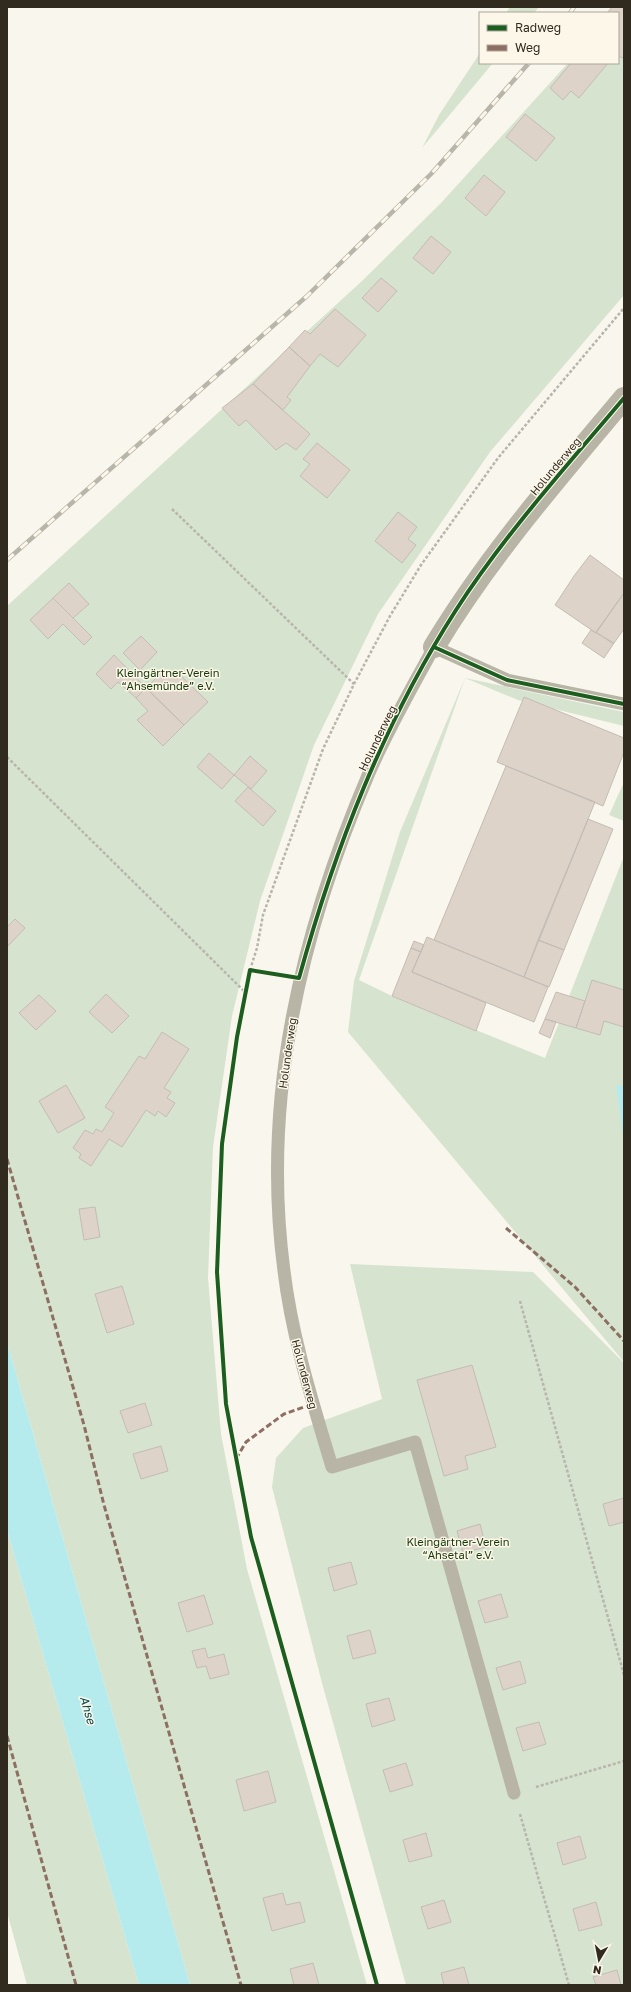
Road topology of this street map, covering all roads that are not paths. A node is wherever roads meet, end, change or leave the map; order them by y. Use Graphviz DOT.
graph roads {
  1 [pos="624,398"];
  2 [pos="434,647"];
  3 [pos="624,704"];
  4 [pos="514,1793"];
  1 -- 2 [label="street, Holunderweg"];
  2 -- 3 [label="lane"];
  2 -- 4 [label="lane, Holunderweg"];
}
